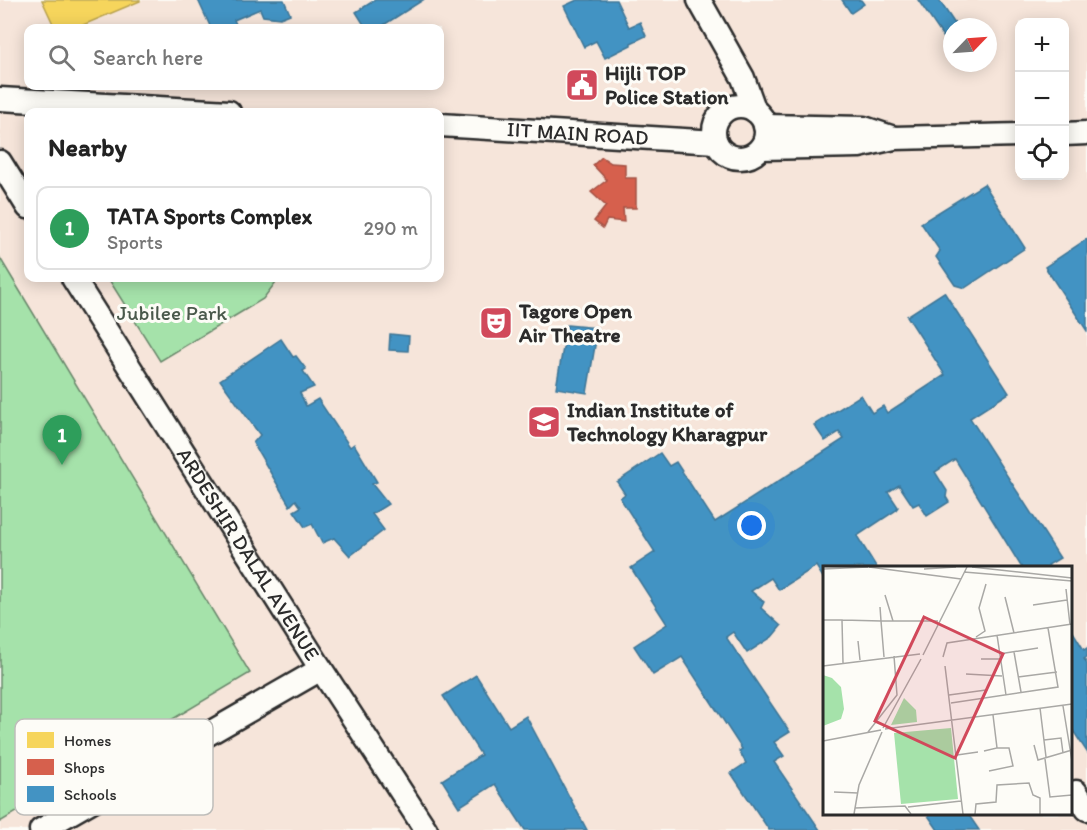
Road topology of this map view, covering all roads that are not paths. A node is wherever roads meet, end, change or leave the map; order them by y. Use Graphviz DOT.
graph roads {
  1 [pos="699,0"];
  2 [pos="0,99"];
  3 [pos="159,108"];
  4 [pos="760,119"];
  5 [pos="444,125"];
  6 [pos="1087,133"];
  7 [pos="1069,134"];
  8 [pos="1015,135"];
  9 [pos="894,138"];
  10 [pos="716,142"];
  11 [pos="761,148"];
  12 [pos="0,162"];
  13 [pos="24,201"];
  14 [pos="76,282"];
  15 [pos="321,669"];
  16 [pos="213,731"];
  17 [pos="67,815"];
  18 [pos="41,830"];
  19 [pos="426,830"];
  1 -- 4 [label="street"];
  2 -- 3 [label="street"];
  4 -- 9 [label="street"];
  4 -- 10 [label="street"];
  4 -- 11 [label="street"];
  5 -- 10 [label="street, IIT MAIN ROAD"];
  6 -- 7 [label="street"];
  8 -- 9 [label="street"];
  9 -- 11 [label="street"];
  10 -- 11 [label="street"];
  12 -- 13 [label="street"];
  14 -- 15 [label="street, ARDESHIR DALAL AVENUE"];
  15 -- 16 [label="street"];
  15 -- 19 [label="street, ARDESHIR DALAL AVENUE"];
  17 -- 18 [label="street"];
}
